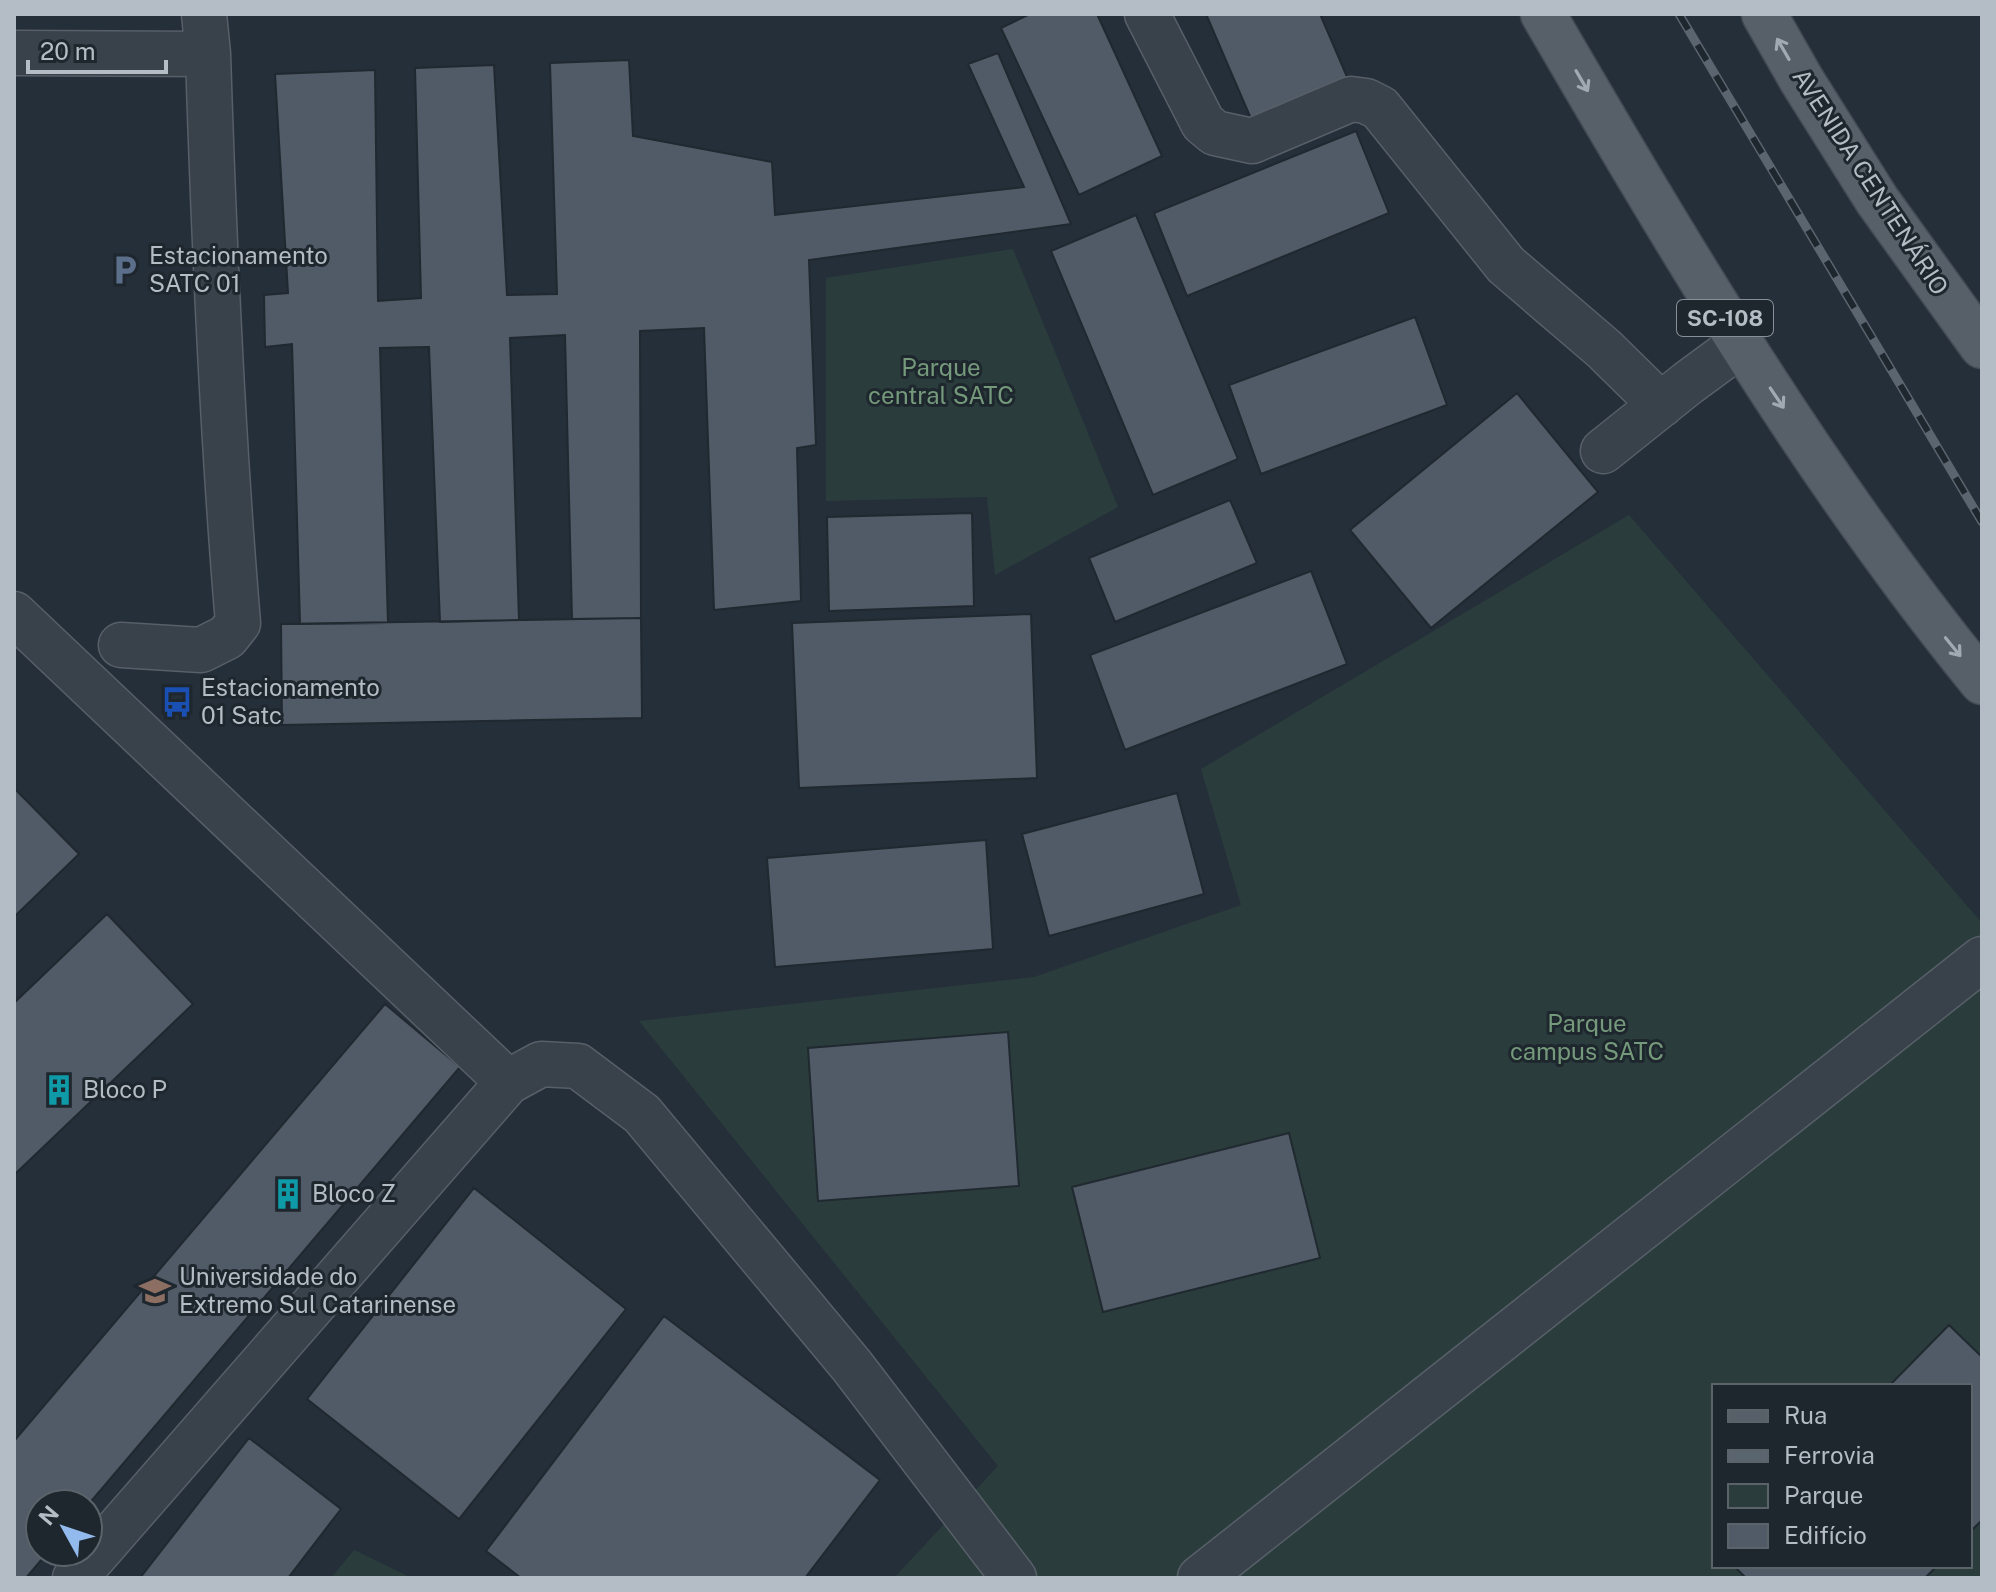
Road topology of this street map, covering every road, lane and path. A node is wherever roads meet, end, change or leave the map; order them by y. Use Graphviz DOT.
graph roads {
  1 [pos="1147,14"];
  2 [pos="1543,14"];
  3 [pos="1764,14"];
  4 [pos="206,34"];
  5 [pos="14,53"];
  6 [pos="1741,344"];
  7 [pos="1982,346"];
  8 [pos="1661,405"];
  9 [pos="1603,451"];
  10 [pos="14,614"];
  11 [pos="121,645"];
  12 [pos="1982,682"];
  13 [pos="1982,959"];
  14 [pos="508,1082"];
  15 [pos="75,1578"];
  16 [pos="1014,1578"];
  17 [pos="1200,1578"];
  1 -- 8 [label="lane"];
  2 -- 6 [label="main road, SC-108, one-way"];
  7 -- 3 [label="main road, AVENIDA CENTENÁRIO, one-way"];
  4 -- 5 [label="lane"];
  4 -- 11 [label="lane"];
  6 -- 8 [label="lane"];
  6 -- 12 [label="main road, SC-108, one-way"];
  8 -- 9 [label="lane"];
  10 -- 14 [label="lane"];
  13 -- 17 [label="lane"];
  14 -- 15 [label="lane"];
  14 -- 16 [label="lane"];
}
